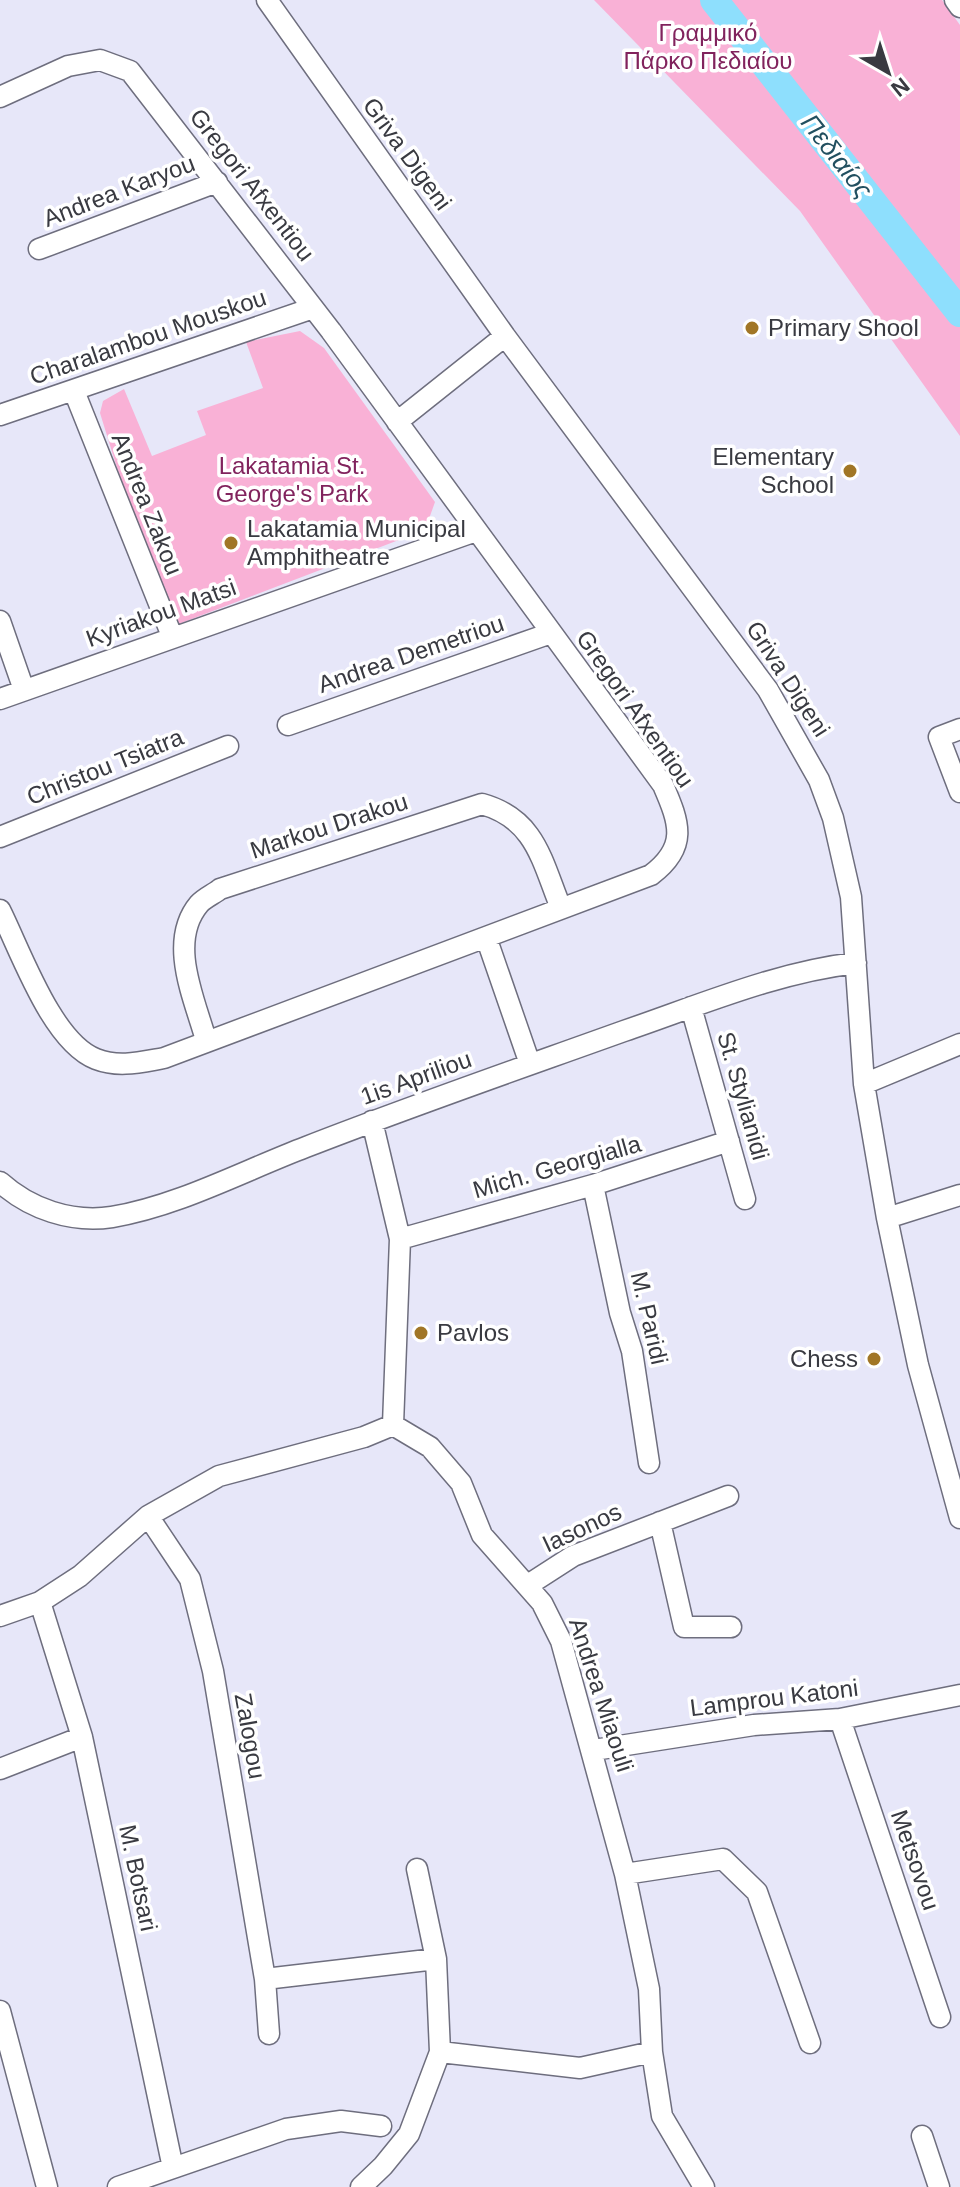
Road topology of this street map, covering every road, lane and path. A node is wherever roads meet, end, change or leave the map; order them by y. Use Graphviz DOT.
graph roads {
  1 [pos="267,0"];
  2 [pos="955,0"];
  3 [pos="960,7"];
  4 [pos="0,97"];
  5 [pos="217,182"];
  6 [pos="39,249"];
  7 [pos="313,308"];
  8 [pos="505,336"];
  9 [pos="74,391"];
  10 [pos="0,415"];
  11 [pos="397,422"];
  12 [pos="476,531"];
  13 [pos="0,621"];
  14 [pos="551,633"];
  15 [pos="172,636"];
  16 [pos="24,690"];
  17 [pos="0,699"];
  18 [pos="288,725"];
  19 [pos="960,729"];
  20 [pos="228,746"];
  21 [pos="960,792"];
  22 [pos="0,837"];
  23 [pos="561,908"];
  24 [pos="0,910"];
  25 [pos="486,937"];
  26 [pos="856,963"];
  27 [pos="691,1007"];
  28 [pos="206,1040"];
  29 [pos="960,1044"];
  30 [pos="530,1064"];
  31 [pos="864,1084"];
  32 [pos="372,1121"];
  33 [pos="729,1141"];
  34 [pos="0,1182"];
  35 [pos="593,1185"];
  36 [pos="960,1195"];
  37 [pos="745,1199"];
  38 [pos="887,1218"];
  39 [pos="400,1239"];
  40 [pos="393,1425"];
  41 [pos="649,1463"];
  42 [pos="728,1496"];
  43 [pos="148,1516"];
  44 [pos="960,1518"];
  45 [pos="660,1522"];
  46 [pos="528,1585"];
  47 [pos="40,1602"];
  48 [pos="0,1616"];
  49 [pos="731,1627"];
  50 [pos="960,1695"];
  51 [pos="840,1719"];
  52 [pos="82,1737"];
  53 [pos="594,1750"];
  54 [pos="0,1769"];
  55 [pos="417,1869"];
  56 [pos="625,1874"];
  57 [pos="436,1959"];
  58 [pos="265,1979"];
  59 [pos="0,2011"];
  60 [pos="940,2017"];
  61 [pos="269,2034"];
  62 [pos="810,2043"];
  63 [pos="440,2052"];
  64 [pos="652,2052"];
  65 [pos="9,2088"];
  66 [pos="381,2126"];
  67 [pos="922,2136"];
  68 [pos="173,2168"];
  69 [pos="47,2187"];
  70 [pos="118,2187"];
  71 [pos="361,2187"];
  72 [pos="704,2187"];
  73 [pos="939,2187"];
  1 -- 8 [label="street, Griva Digeni"];
  2 -- 3 [label="street"];
  4 -- 5 [label="street, Gregori Afxentiou"];
  5 -- 6 [label="street, Andrea Karyou"];
  5 -- 7 [label="street, Gregori Afxentiou"];
  7 -- 9 [label="street, Charalambou Mouskou"];
  7 -- 11 [label="street, Gregori Afxentiou"];
  8 -- 11 [label="street"];
  8 -- 26 [label="street, Griva Digeni"];
  9 -- 10 [label="street, Charalambou Mouskou"];
  9 -- 15 [label="street, Andrea Zakou"];
  11 -- 12 [label="street, Gregori Afxentiou"];
  12 -- 14 [label="street, Gregori Afxentiou"];
  12 -- 15 [label="street, Kyriakou Matsi"];
  13 -- 16 [label="street"];
  14 -- 18 [label="street, Andrea Demetriou"];
  14 -- 23 [label="street, Gregori Afxentiou"];
  15 -- 16 [label="street, Kyriakou Matsi"];
  16 -- 17 [label="street, Kyriakou Matsi"];
  19 -- 21 [label="street"];
  20 -- 22 [label="street, Christou Tsiatra"];
  23 -- 25 [label="street, Gregori Afxentiou"];
  23 -- 28 [label="street, Markou Drakou"];
  24 -- 28 [label="street, Gregori Afxentiou"];
  25 -- 28 [label="street, Gregori Afxentiou"];
  25 -- 30 [label="street"];
  26 -- 27 [label="street, 1is Apriliou"];
  26 -- 31 [label="street, Griva Digeni"];
  27 -- 30 [label="street, 1is Apriliou"];
  27 -- 33 [label="street, St. Stylianidi"];
  29 -- 31 [label="street"];
  30 -- 32 [label="street, 1is Apriliou"];
  31 -- 38 [label="street, Griva Digeni"];
  32 -- 34 [label="street, 1is Apriliou"];
  32 -- 39 [label="street"];
  33 -- 35 [label="street, Mich. Georgialla"];
  33 -- 37 [label="street, St. Stylianidi"];
  35 -- 39 [label="street, Mich. Georgialla"];
  35 -- 41 [label="street, M. Paridi"];
  36 -- 38 [label="street"];
  38 -- 44 [label="street, Griva Digeni"];
  39 -- 40 [label="street"];
  40 -- 43 [label="street"];
  40 -- 46 [label="street, Andrea Miaouli"];
  42 -- 45 [label="street, Iasonos"];
  43 -- 47 [label="street"];
  43 -- 58 [label="street, Zalogou"];
  45 -- 46 [label="street, Iasonos"];
  45 -- 49 [label="street, Iasonos"];
  46 -- 53 [label="street, Andrea Miaouli"];
  47 -- 48 [label="street"];
  47 -- 52 [label="street, M. Botsari"];
  50 -- 51 [label="street, Lamprou Katoni"];
  51 -- 53 [label="street, Lamprou Katoni"];
  51 -- 60 [label="street, Metsovou"];
  52 -- 54 [label="street"];
  52 -- 68 [label="street, M. Botsari"];
  53 -- 56 [label="street, Andrea Miaouli"];
  55 -- 57 [label="street"];
  56 -- 62 [label="street"];
  56 -- 64 [label="street, Andrea Miaouli"];
  57 -- 58 [label="street"];
  57 -- 63 [label="street"];
  58 -- 61 [label="street, Zalogou"];
  59 -- 65 [label="street"];
  63 -- 64 [label="street"];
  63 -- 71 [label="street"];
  64 -- 72 [label="street, Andrea Miaouli"];
  65 -- 69 [label="street"];
  66 -- 68 [label="street"];
  67 -- 73 [label="street"];
  68 -- 70 [label="street"];
}
